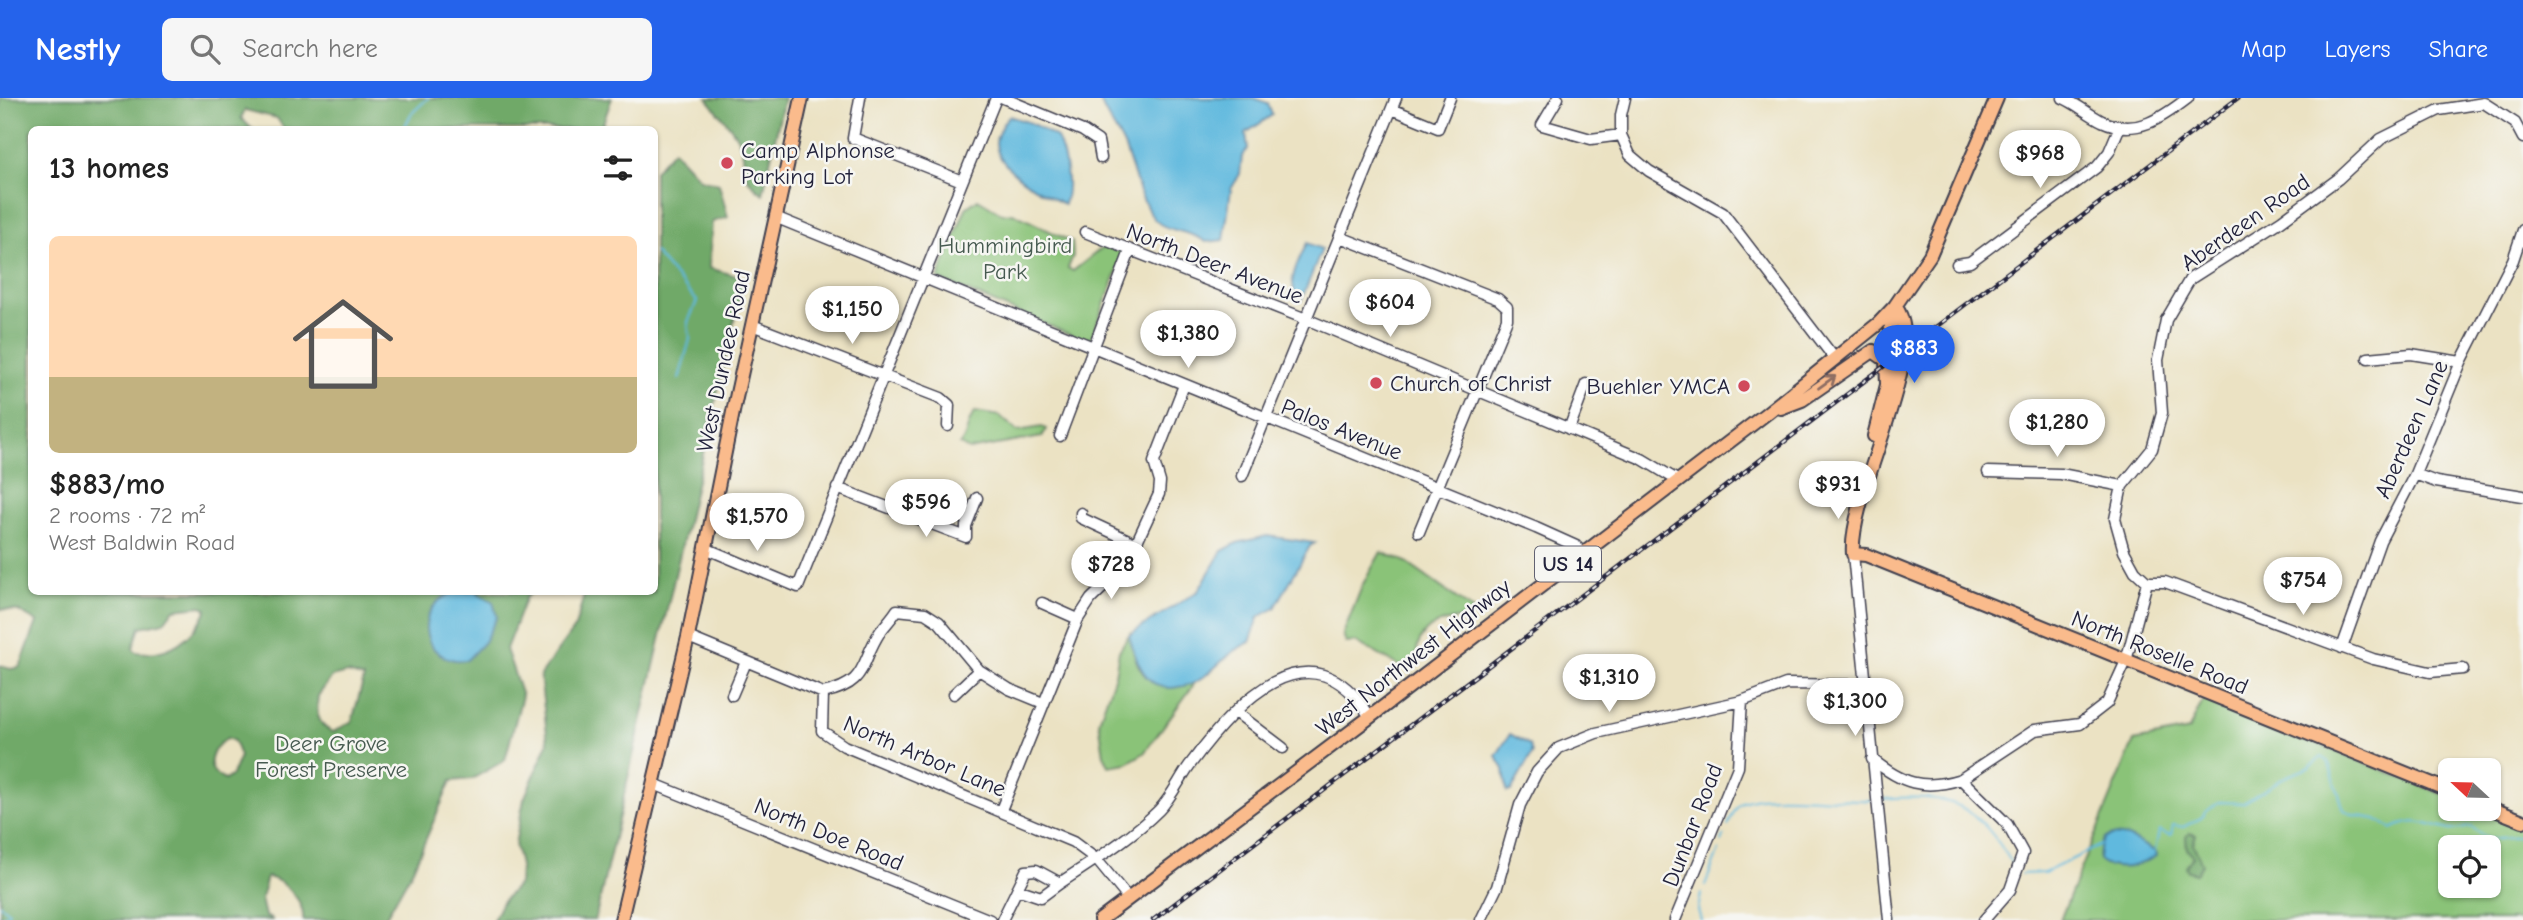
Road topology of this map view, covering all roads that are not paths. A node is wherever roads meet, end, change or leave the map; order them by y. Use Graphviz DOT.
graph roads {
  1 [pos="802,98"];
  2 [pos="860,98"];
  3 [pos="996,98"];
  4 [pos="1003,98"];
  5 [pos="1396,98"];
  6 [pos="1450,98"];
  7 [pos="1558,98"];
  8 [pos="1625,98"];
  9 [pos="1997,98"];
  10 [pos="2063,98"];
  11 [pos="2188,98"];
  12 [pos="1392,109"];
  13 [pos="2120,126"];
  14 [pos="1621,135"];
  15 [pos="2523,138"];
  16 [pos="1101,158"];
  17 [pos="962,181"];
  18 [pos="775,217"];
  19 [pos="2523,230"];
  20 [pos="1085,232"];
  21 [pos="1340,237"];
  22 [pos="1130,251"];
  23 [pos="1957,264"];
  24 [pos="923,278"];
  25 [pos="1895,306"];
  26 [pos="1306,319"];
  27 [pos="752,325"];
  28 [pos="1093,347"];
  29 [pos="2368,358"];
  30 [pos="1835,359"];
  31 [pos="2461,362"];
  32 [pos="883,374"];
  33 [pos="1586,384"];
  34 [pos="1887,384"];
  35 [pos="1184,385"];
  36 [pos="1476,392"];
  37 [pos="1767,413"];
  38 [pos="1266,418"];
  39 [pos="948,426"];
  40 [pos="1569,429"];
  41 [pos="1060,436"];
  42 [pos="1871,467"];
  43 [pos="1988,471"];
  44 [pos="2415,474"];
  45 [pos="1242,476"];
  46 [pos="1677,480"];
  47 [pos="2122,485"];
  48 [pos="837,488"];
  49 [pos="1437,489"];
  50 [pos="2523,496"];
  51 [pos="977,498"];
  52 [pos="1081,513"];
  53 [pos="1419,532"];
  54 [pos="1137,544"];
  55 [pos="705,548"];
  56 [pos="1583,553"];
  57 [pos="1853,554"];
  58 [pos="2147,582"];
  59 [pos="1042,603"];
  60 [pos="1078,618"];
  61 [pos="688,637"];
  62 [pos="2342,648"];
  63 [pos="2126,661"];
  64 [pos="746,662"];
  65 [pos="2463,669"];
  66 [pos="979,670"];
  67 [pos="1866,685"];
  68 [pos="823,692"];
  69 [pos="954,694"];
  70 [pos="733,695"];
  71 [pos="1742,701"];
  72 [pos="1043,703"];
  73 [pos="1237,713"];
  74 [pos="1370,717"];
  75 [pos="1283,748"];
  76 [pos="1872,759"];
  77 [pos="1895,778"];
  78 [pos="1961,779"];
  79 [pos="654,784"];
  80 [pos="1875,784"];
  81 [pos="2438,787"];
  82 [pos="1001,810"];
  83 [pos="2501,812"];
  84 [pos="2523,821"];
  85 [pos="1096,859"];
  86 [pos="1060,883"];
  87 [pos="1017,889"];
  88 [pos="1128,898"];
  89 [pos="621,920"];
  90 [pos="990,920"];
  91 [pos="1002,920"];
  92 [pos="1100,920"];
  93 [pos="1480,920"];
  94 [pos="1675,920"];
  95 [pos="1889,920"];
  96 [pos="1984,920"];
  1 -- 18 [label="main road, West Dundee Road"];
  2 -- 17 [label="street"];
  3 -- 17 [label="street"];
  4 -- 16 [label="street"];
  5 -- 12 [label="street"];
  6 -- 12 [label="street"];
  7 -- 14 [label="street"];
  8 -- 14 [label="street"];
  9 -- 25 [label="main road, West Northwest Highway / US 14"];
  10 -- 13 [label="street"];
  11 -- 13 [label="street"];
  12 -- 21 [label="street"];
  13 -- 23 [label="street"];
  14 -- 30 [label="street"];
  15 -- 47 [label="street, Aberdeen Road"];
  17 -- 24 [label="street"];
  18 -- 24 [label="street, Palos Avenue"];
  18 -- 27 [label="main road, West Dundee Road"];
  19 -- 31 [label="street, Aberdeen Lane"];
  20 -- 22 [label="street, North Deer Avenue"];
  21 -- 26 [label="street"];
  21 -- 36 [label="street"];
  22 -- 26 [label="street, North Deer Avenue"];
  22 -- 28 [label="street"];
  24 -- 28 [label="street, Palos Avenue"];
  24 -- 32 [label="street"];
  25 -- 30 [label="main road, West Northwest Highway / US 14"];
  25 -- 34 [label="main road"];
  25 -- 42 [label="main road"];
  26 -- 36 [label="street, North Deer Avenue"];
  26 -- 38 [label="street"];
  27 -- 32 [label="street"];
  27 -- 55 [label="main road, West Dundee Road"];
  28 -- 35 [label="street, Palos Avenue"];
  28 -- 41 [label="street"];
  29 -- 31 [label="street"];
  30 -- 37 [label="main road, West Northwest Highway / US 14"];
  31 -- 44 [label="street, Aberdeen Lane"];
  32 -- 39 [label="street"];
  32 -- 48 [label="street"];
  33 -- 40 [label="street"];
  37 -- 34 [label="main road, one-way"];
  34 -- 42 [label="main road"];
  35 -- 38 [label="street, Palos Avenue"];
  35 -- 54 [label="street"];
  36 -- 40 [label="street, North Deer Avenue"];
  36 -- 49 [label="street"];
  37 -- 46 [label="main road, West Northwest Highway / US 14"];
  38 -- 45 [label="street"];
  38 -- 49 [label="street, Palos Avenue"];
  40 -- 46 [label="street, North Deer Avenue"];
  42 -- 57 [label="main road"];
  43 -- 47 [label="street"];
  44 -- 50 [label="street"];
  44 -- 62 [label="street, Aberdeen Lane"];
  46 -- 56 [label="main road, West Northwest Highway / US 14"];
  47 -- 58 [label="street, Aberdeen Road"];
  48 -- 51 [label="street"];
  48 -- 55 [label="street"];
  49 -- 53 [label="street"];
  49 -- 56 [label="street, Palos Avenue"];
  52 -- 54 [label="street"];
  54 -- 60 [label="street"];
  55 -- 61 [label="main road, West Dundee Road"];
  56 -- 74 [label="main road, West Northwest Highway / US 14"];
  57 -- 63 [label="main road, North Roselle Road"];
  57 -- 67 [label="street"];
  58 -- 62 [label="street"];
  58 -- 63 [label="street"];
  59 -- 60 [label="street"];
  60 -- 72 [label="street"];
  61 -- 64 [label="street, North Arbor Lane"];
  61 -- 79 [label="main road, West Dundee Road"];
  62 -- 65 [label="street"];
  63 -- 78 [label="street"];
  63 -- 81 [label="main road, North Roselle Road"];
  64 -- 68 [label="street, North Arbor Lane"];
  64 -- 70 [label="street"];
  66 -- 68 [label="street"];
  66 -- 69 [label="street"];
  66 -- 72 [label="street"];
  67 -- 71 [label="street"];
  67 -- 76 [label="street"];
  68 -- 82 [label="street, North Arbor Lane"];
  71 -- 93 [label="street"];
  71 -- 94 [label="street, Dunbar Road"];
  72 -- 82 [label="street"];
  73 -- 74 [label="street"];
  73 -- 75 [label="street"];
  73 -- 85 [label="street"];
  74 -- 88 [label="main road, West Northwest Highway / US 14"];
  76 -- 77 [label="street"];
  76 -- 80 [label="street"];
  77 -- 78 [label="street"];
  77 -- 80 [label="street"];
  78 -- 96 [label="street"];
  79 -- 89 [label="main road, West Dundee Road"];
  79 -- 90 [label="street, North Doe Road"];
  80 -- 95 [label="street"];
  82 -- 85 [label="street, North Arbor Lane"];
  83 -- 84 [label="main road"];
  85 -- 86 [label="street"];
  85 -- 88 [label="street, North Arbor Lane"];
  86 -- 87 [label="street"];
  86 -- 87 [label="street"];
  87 -- 91 [label="street"];
  88 -- 92 [label="main road, West Northwest Highway / US 14"];
}
